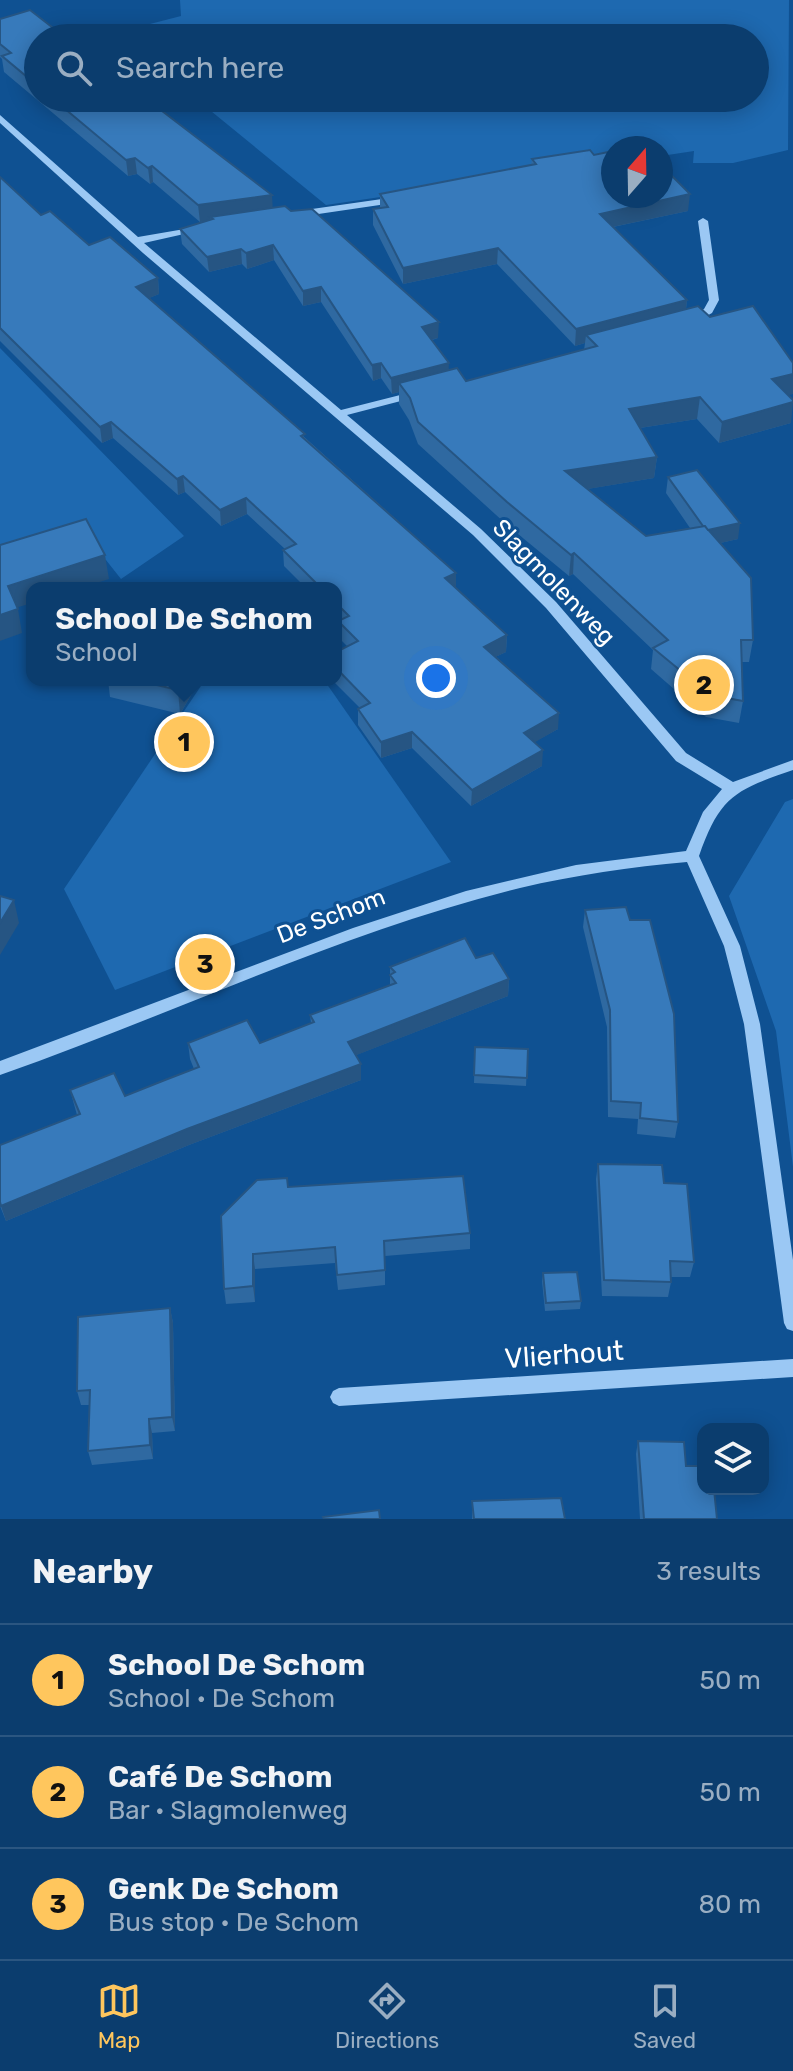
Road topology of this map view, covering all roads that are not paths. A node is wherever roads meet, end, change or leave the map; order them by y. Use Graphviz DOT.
graph roads {
  1 [pos="0,118"];
  2 [pos="409,198"];
  3 [pos="281,216"];
  4 [pos="703,221"];
  5 [pos="206,227"];
  6 [pos="136,241"];
  7 [pos="682,324"];
  8 [pos="428,391"];
  9 [pos="339,414"];
  10 [pos="793,765"];
  11 [pos="730,787"];
  12 [pos="692,856"];
  13 [pos="0,1068"];
  14 [pos="793,1323"];
  15 [pos="793,1368"];
  16 [pos="339,1397"];
  1 -- 6 [label="street, Slagmolenweg"];
  2 -- 3 [label="street"];
  4 -- 7 [label="street"];
  5 -- 6 [label="street"];
  6 -- 9 [label="street, Slagmolenweg"];
  8 -- 9 [label="street"];
  9 -- 11 [label="street, Slagmolenweg"];
  10 -- 11 [label="street"];
  11 -- 12 [label="street"];
  12 -- 13 [label="street, De Schom"];
  12 -- 14 [label="street"];
  15 -- 16 [label="street, Vlierhout"];
}
